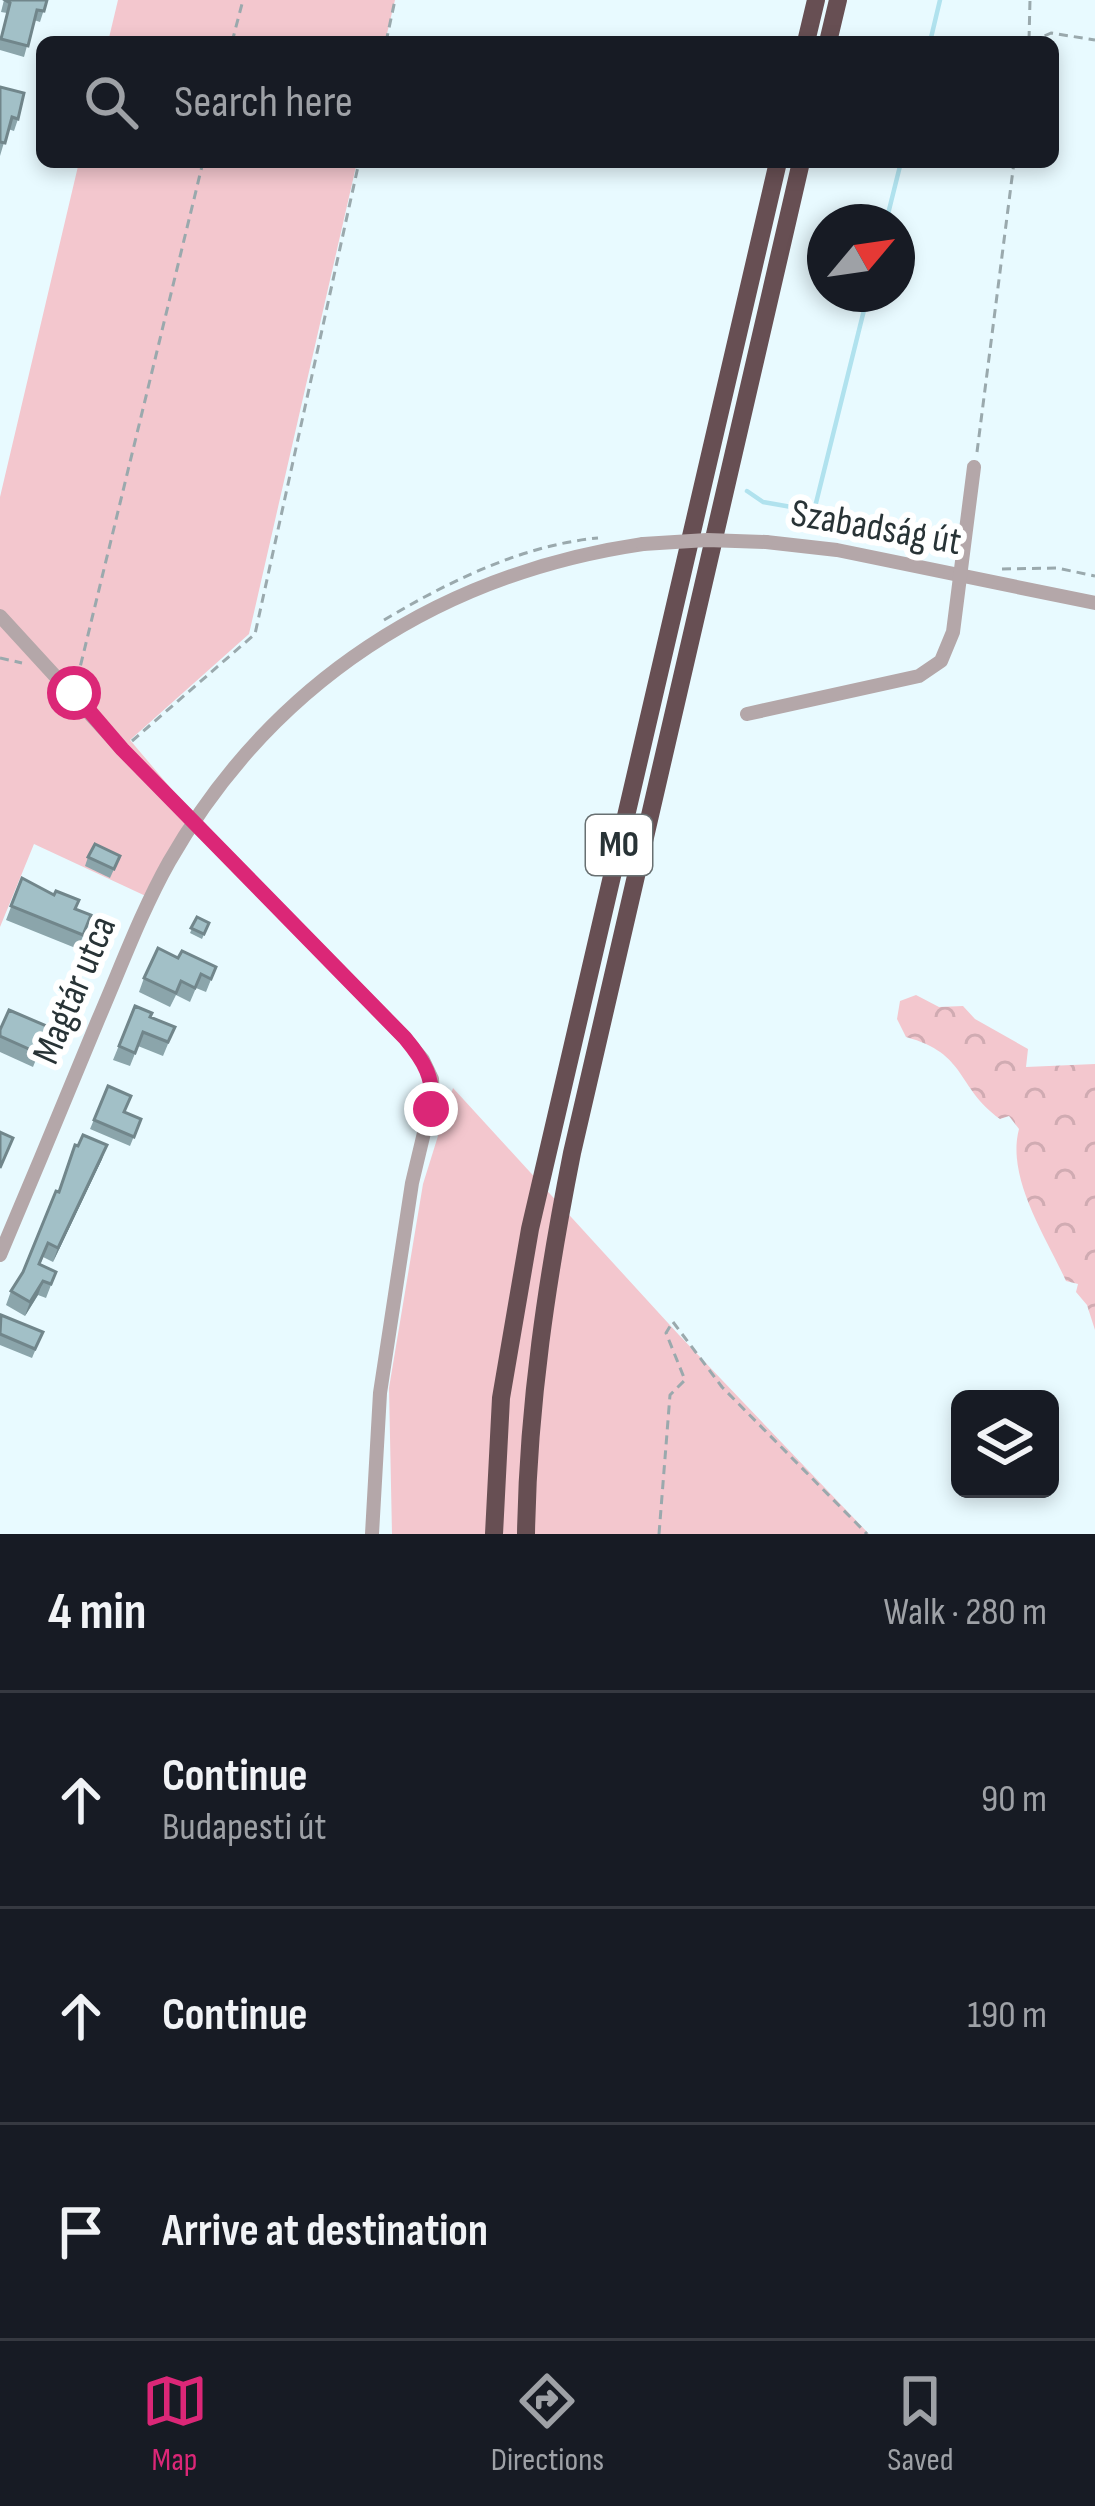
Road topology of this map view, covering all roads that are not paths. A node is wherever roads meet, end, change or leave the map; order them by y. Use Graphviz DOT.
graph roads {
  1 [pos="816,0"];
  2 [pos="838,0"];
  3 [pos="807,36"];
  4 [pos="829,36"];
  5 [pos="777,168"];
  6 [pos="800,168"];
  7 [pos="974,467"];
  8 [pos="958,576"];
  9 [pos="1095,603"];
  10 [pos="0,616"];
  11 [pos="747,714"];
  12 [pos="195,824"];
  13 [pos="0,1255"];
  14 [pos="372,1534"];
  15 [pos="494,1534"];
  16 [pos="526,1534"];
  1 -- 3 [label="highway"];
  2 -- 4 [label="highway"];
  5 -- 15 [label="highway, M0"];
  6 -- 16 [label="highway, M0"];
  7 -- 8 [label="street"];
  8 -- 9 [label="street, Szabadság út"];
  8 -- 11 [label="street"];
  8 -- 12 [label="street, Szabadság út, bridge"];
  10 -- 12 [label="street"];
  12 -- 13 [label="street, Magtár utca"];
  12 -- 14 [label="street"];
}
